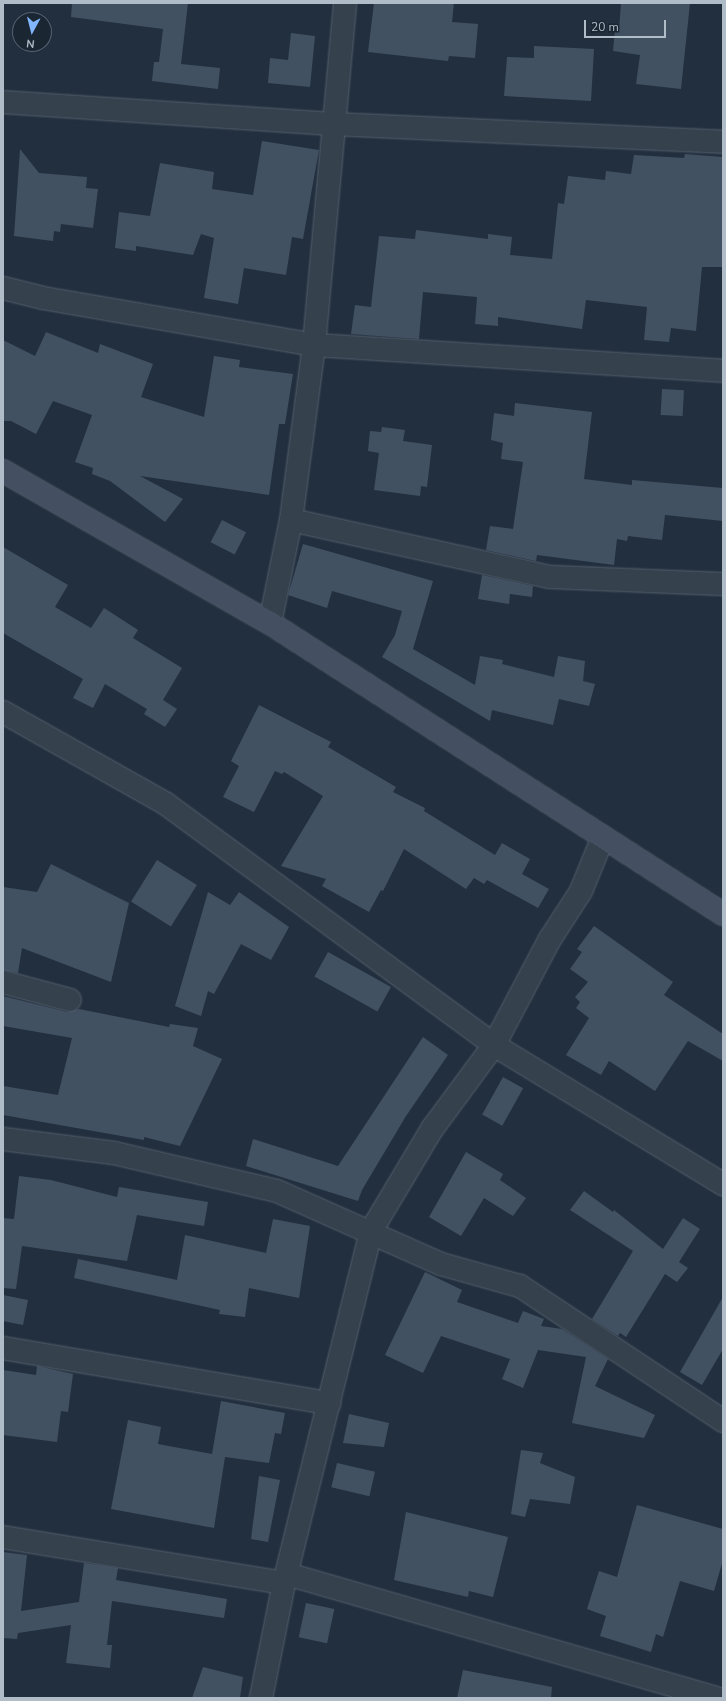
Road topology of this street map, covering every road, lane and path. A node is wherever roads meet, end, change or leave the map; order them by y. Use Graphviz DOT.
graph roads {
  1 [pos="345,3"];
  2 [pos="3,102"];
  3 [pos="333,124"];
  4 [pos="723,142"];
  5 [pos="3,288"];
  6 [pos="314,345"];
  7 [pos="723,371"];
  8 [pos="3,471"];
  9 [pos="291,520"];
  10 [pos="723,584"];
  11 [pos="270,623"];
  12 [pos="3,712"];
  13 [pos="603,838"];
  14 [pos="723,914"];
  15 [pos="3,982"];
  16 [pos="70,1000"];
  17 [pos="494,1045"];
  18 [pos="3,1139"];
  19 [pos="723,1184"];
  20 [pos="372,1231"];
  21 [pos="3,1348"];
  22 [pos="328,1403"];
  23 [pos="723,1421"];
  24 [pos="3,1537"];
  25 [pos="286,1579"];
  26 [pos="262,1698"];
  27 [pos="716,1698"];
  1 -- 3 [label="street"];
  2 -- 3 [label="street"];
  3 -- 4 [label="street"];
  3 -- 6 [label="street"];
  5 -- 6 [label="street"];
  6 -- 7 [label="street"];
  6 -- 9 [label="street"];
  8 -- 11 [label="main road"];
  9 -- 10 [label="street"];
  9 -- 11 [label="street"];
  11 -- 13 [label="main road"];
  12 -- 17 [label="street"];
  13 -- 14 [label="main road"];
  13 -- 17 [label="street"];
  15 -- 16 [label="street"];
  17 -- 19 [label="street"];
  17 -- 20 [label="street"];
  18 -- 20 [label="street"];
  20 -- 22 [label="street"];
  20 -- 23 [label="street"];
  21 -- 22 [label="street"];
  22 -- 25 [label="street"];
  24 -- 25 [label="street"];
  25 -- 26 [label="street"];
  25 -- 27 [label="street"];
}
